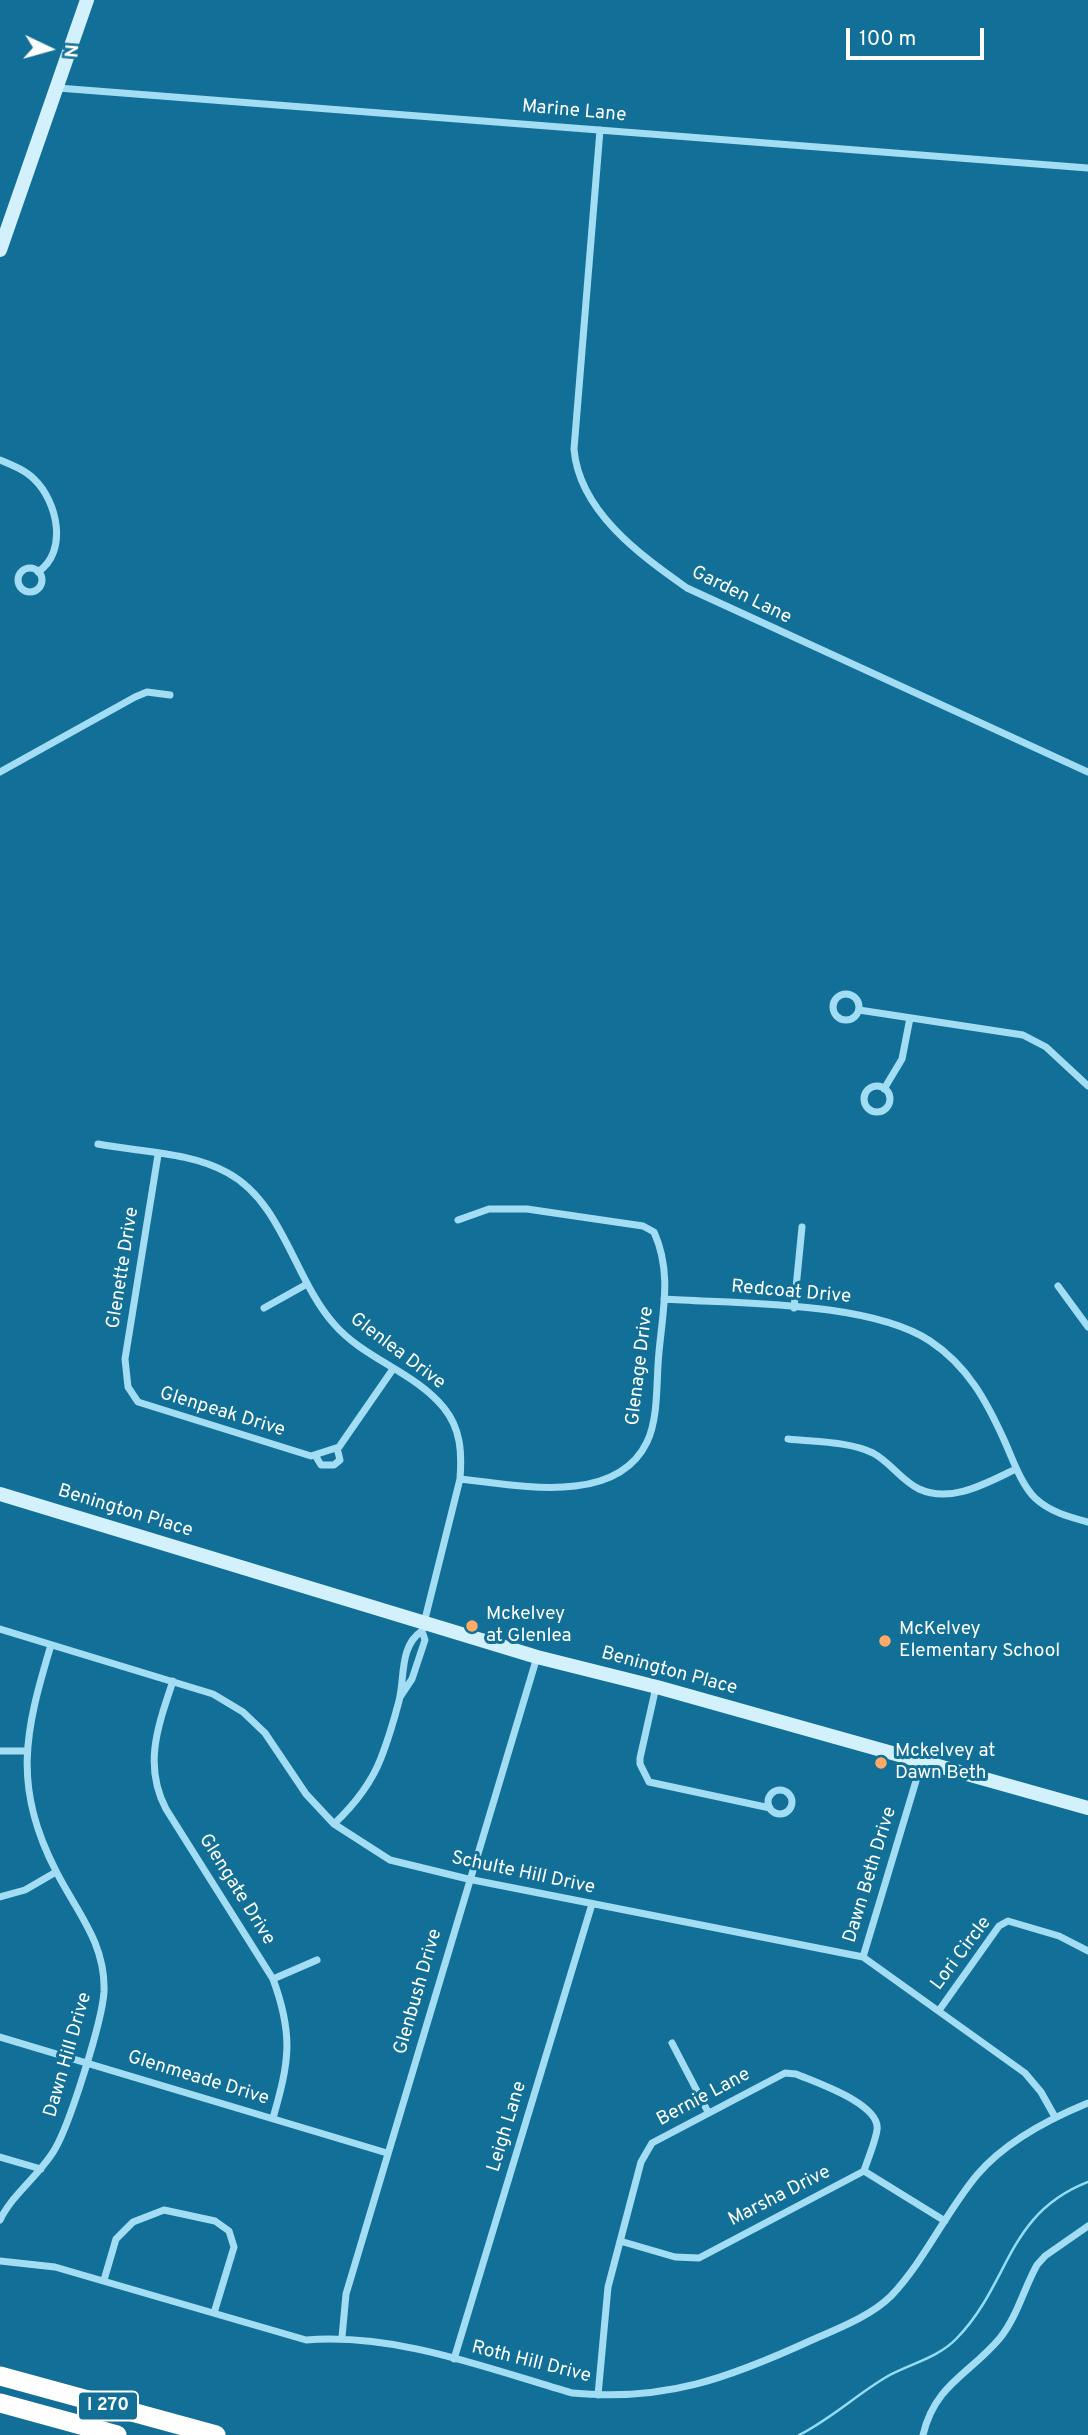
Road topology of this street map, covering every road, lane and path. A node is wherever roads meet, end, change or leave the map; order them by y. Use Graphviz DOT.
graph roads {
  1 [pos="87,0"];
  2 [pos="58,88"];
  3 [pos="600,130"];
  4 [pos="1088,168"];
  5 [pos="0,250"];
  6 [pos="0,460"];
  7 [pos="38,572"];
  8 [pos="170,695"];
  9 [pos="0,772"];
  10 [pos="1088,772"];
  11 [pos="859,1010"];
  12 [pos="909,1018"];
  13 [pos="1088,1086"];
  14 [pos="884,1089"];
  15 [pos="99,1144"];
  16 [pos="158,1155"];
  17 [pos="458,1220"];
  18 [pos="802,1227"];
  19 [pos="307,1284"];
  20 [pos="1058,1286"];
  21 [pos="664,1298"];
  22 [pos="264,1308"];
  23 [pos="794,1308"];
  24 [pos="1088,1327"];
  25 [pos="393,1369"];
  26 [pos="128,1387"];
  27 [pos="788,1439"];
  28 [pos="337,1448"];
  29 [pos="315,1455"];
  30 [pos="1016,1469"];
  31 [pos="460,1479"];
  32 [pos="0,1494"];
  33 [pos="1088,1522"];
  34 [pos="423,1627"];
  35 [pos="0,1629"];
  36 [pos="51,1645"];
  37 [pos="537,1657"];
  38 [pos="173,1681"];
  39 [pos="657,1687"];
  40 [pos="400,1697"];
  41 [pos="0,1751"];
  42 [pos="25,1751"];
  43 [pos="922,1761"];
  44 [pos="770,1808"];
  45 [pos="1088,1808"];
  46 [pos="334,1824"];
  47 [pos="56,1872"];
  48 [pos="468,1879"];
  49 [pos="0,1897"];
  50 [pos="592,1904"];
  51 [pos="1088,1951"];
  52 [pos="863,1957"];
  53 [pos="317,1960"];
  54 [pos="273,1979"];
  55 [pos="940,2009"];
  56 [pos="0,2037"];
  57 [pos="672,2043"];
  58 [pos="85,2062"];
  59 [pos="1088,2103"];
  60 [pos="708,2112"];
  61 [pos="1055,2117"];
  62 [pos="273,2118"];
  63 [pos="387,2153"];
  64 [pos="0,2157"];
  65 [pos="41,2169"];
  66 [pos="864,2171"];
  67 [pos="0,2220"];
  68 [pos="945,2221"];
  69 [pos="1088,2226"];
  70 [pos="620,2241"];
  71 [pos="0,2261"];
  72 [pos="104,2280"];
  73 [pos="214,2313"];
  74 [pos="342,2337"];
  75 [pos="454,2359"];
  76 [pos="0,2376"];
  77 [pos="598,2395"];
  78 [pos="0,2403"];
  79 [pos="117,2435"];
  80 [pos="216,2435"];
  81 [pos="923,2435"];
  1 -- 2 [label="main road"];
  2 -- 3 [label="street, Marine Lane"];
  2 -- 5 [label="main road"];
  3 -- 4 [label="street, Marine Lane"];
  3 -- 10 [label="street, Garden Lane"];
  6 -- 7 [label="street"];
  8 -- 9 [label="street"];
  11 -- 12 [label="street"];
  12 -- 13 [label="street"];
  12 -- 14 [label="street"];
  15 -- 16 [label="street, Glenlea Drive"];
  16 -- 19 [label="street, Glenlea Drive"];
  16 -- 26 [label="street, Glenette Drive"];
  17 -- 21 [label="street"];
  18 -- 23 [label="street"];
  19 -- 22 [label="street"];
  19 -- 25 [label="street, Glenlea Drive"];
  20 -- 24 [label="street"];
  21 -- 23 [label="street, Redcoat Drive"];
  21 -- 31 [label="street, Glenage Drive"];
  23 -- 30 [label="street, Redcoat Drive"];
  25 -- 28 [label="street, Glenpeak Drive"];
  25 -- 31 [label="street, Glenlea Drive"];
  26 -- 29 [label="street, Glenpeak Drive"];
  27 -- 30 [label="street"];
  28 -- 29 [label="street, Glenpeak Drive"];
  28 -- 29 [label="street, Glenpeak Drive"];
  30 -- 33 [label="street, Redcoat Drive"];
  31 -- 34 [label="street, Glenlea Drive"];
  32 -- 34 [label="main road, Benington Place"];
  34 -- 37 [label="main road, Benington Place"];
  34 -- 40 [label="street, Glenlea Drive"];
  34 -- 40 [label="street, Glenlea Drive"];
  35 -- 36 [label="street, Schulte Hill Drive"];
  36 -- 38 [label="street, Schulte Hill Drive"];
  36 -- 42 [label="street, Dawn Hill Drive"];
  37 -- 39 [label="main road, Benington Place"];
  37 -- 48 [label="street, Glenbush Drive"];
  38 -- 46 [label="street, Schulte Hill Drive"];
  38 -- 54 [label="street, Glengate Drive"];
  39 -- 43 [label="main road, Benington Place"];
  39 -- 44 [label="street"];
  40 -- 46 [label="street, Glenlea Drive"];
  41 -- 42 [label="street"];
  42 -- 47 [label="street, Dawn Hill Drive"];
  43 -- 45 [label="main road, Benington Place"];
  43 -- 52 [label="street, Dawn Beth Drive"];
  46 -- 48 [label="street, Schulte Hill Drive"];
  47 -- 49 [label="street"];
  47 -- 58 [label="street, Dawn Hill Drive"];
  48 -- 50 [label="street, Schulte Hill Drive"];
  48 -- 63 [label="street, Glenbush Drive"];
  50 -- 52 [label="street, Schulte Hill Drive"];
  50 -- 75 [label="street, Leigh Lane"];
  51 -- 55 [label="street, Lori Circle"];
  52 -- 55 [label="street, Schulte Hill Drive"];
  53 -- 54 [label="street"];
  54 -- 62 [label="street, Glengate Drive"];
  55 -- 61 [label="street, Schulte Hill Drive"];
  56 -- 58 [label="street, Glenmeade Drive"];
  57 -- 60 [label="street"];
  58 -- 62 [label="street, Glenmeade Drive"];
  58 -- 65 [label="street, Dawn Hill Drive"];
  59 -- 61 [label="street, Roth Hill Drive"];
  60 -- 66 [label="street, Bernie Lane"];
  60 -- 70 [label="street, Bernie Lane"];
  61 -- 68 [label="street, Roth Hill Drive"];
  62 -- 63 [label="street, Glenmeade Drive"];
  63 -- 74 [label="street, Glenbush Drive"];
  64 -- 65 [label="street"];
  65 -- 67 [label="street, Dawn Hill Drive"];
  66 -- 68 [label="street"];
  66 -- 70 [label="street, Marsha Drive"];
  68 -- 77 [label="street, Roth Hill Drive"];
  69 -- 81 [label="street"];
  70 -- 77 [label="street, Bernie Lane"];
  71 -- 72 [label="street, Roth Hill Drive"];
  72 -- 73 [label="street, Roth Hill Drive"];
  72 -- 73 [label="street"];
  73 -- 74 [label="street, Roth Hill Drive"];
  74 -- 75 [label="street, Roth Hill Drive"];
  75 -- 77 [label="street, Roth Hill Drive"];
  76 -- 80 [label="highway, I 270"];
  78 -- 79 [label="highway, I 270"];
}
